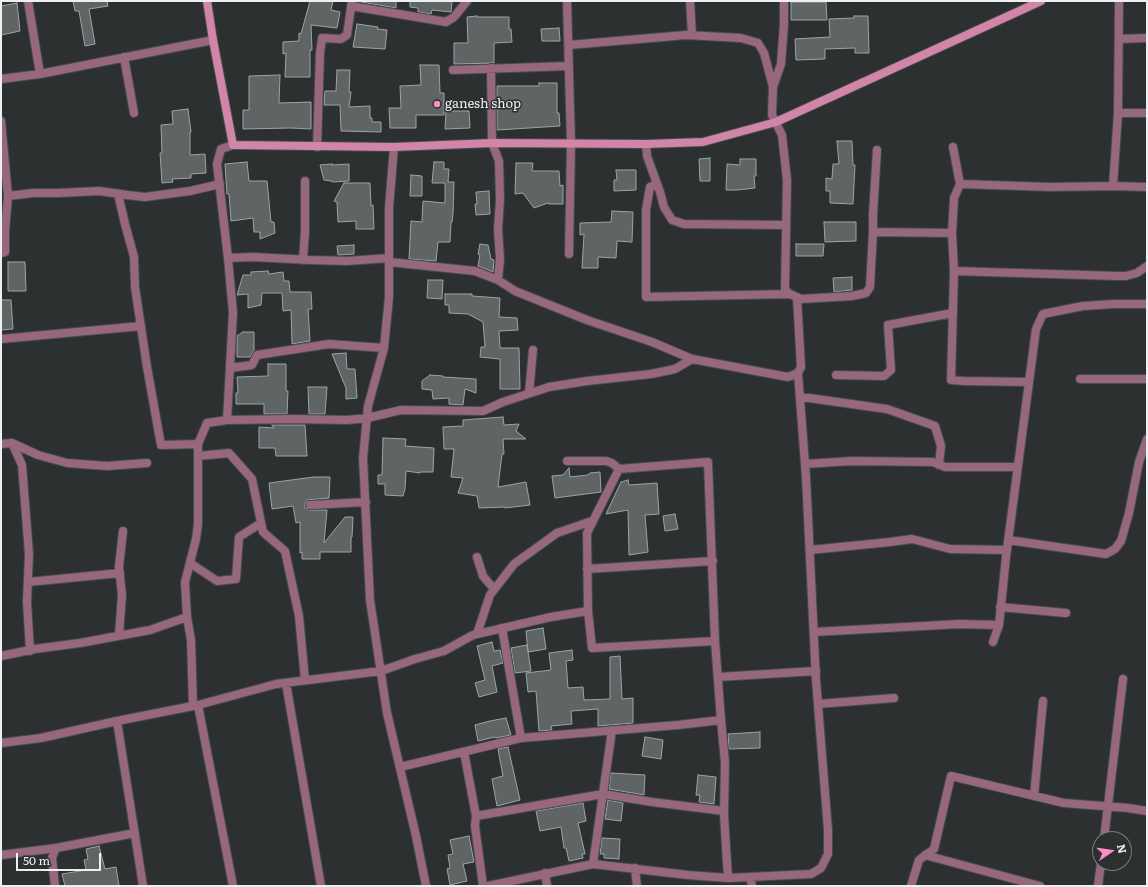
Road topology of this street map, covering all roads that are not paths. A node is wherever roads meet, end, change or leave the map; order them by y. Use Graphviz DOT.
graph roads {
  1 [pos="28,1"];
  2 [pos="208,1"];
  3 [pos="467,1"];
  4 [pos="568,1"];
  5 [pos="690,1"];
  6 [pos="784,1"];
  7 [pos="1041,1"];
  8 [pos="1119,1"];
  9 [pos="352,4"];
  10 [pos="692,35"];
  11 [pos="1147,38"];
  12 [pos="1119,39"];
  13 [pos="213,40"];
  14 [pos="568,45"];
  15 [pos="124,57"];
  16 [pos="569,66"];
  17 [pos="491,68"];
  18 [pos="453,70"];
  19 [pos="40,74"];
  20 [pos="1,79"];
  21 [pos="773,87"];
  22 [pos="134,113"];
  23 [pos="1118,113"];
  24 [pos="1147,113"];
  25 [pos="1,121"];
  26 [pos="776,122"];
  27 [pos="492,143"];
  28 [pos="571,143"];
  29 [pos="646,144"];
  30 [pos="233,146"];
  31 [pos="317,147"];
  32 [pos="394,147"];
  33 [pos="953,148"];
  34 [pos="877,150"];
  35 [pos="305,181"];
  36 [pos="220,184"];
  37 [pos="657,184"];
  38 [pos="960,184"];
  39 [pos="1113,186"];
  40 [pos="1147,187"];
  41 [pos="118,194"];
  42 [pos="8,196"];
  43 [pos="786,225"];
  44 [pos="873,232"];
  45 [pos="952,233"];
  46 [pos="1,253"];
  47 [pos="569,254"];
  48 [pos="228,258"];
  49 [pos="303,260"];
  50 [pos="389,260"];
  51 [pos="1147,266"];
  52 [pos="954,271"];
  53 [pos="498,280"];
  54 [pos="794,296"];
  55 [pos="1147,304"];
  56 [pos="953,313"];
  57 [pos="141,326"];
  58 [pos="1,339"];
  59 [pos="384,348"];
  60 [pos="533,350"];
  61 [pos="692,359"];
  62 [pos="230,368"];
  63 [pos="798,373"];
  64 [pos="836,375"];
  65 [pos="1080,379"];
  66 [pos="1147,379"];
  67 [pos="1029,382"];
  68 [pos="529,393"];
  69 [pos="800,398"];
  70 [pos="366,418"];
  71 [pos="227,420"];
  72 [pos="1147,439"];
  73 [pos="12,443"];
  74 [pos="1,444"];
  75 [pos="198,444"];
  76 [pos="198,456"];
  77 [pos="567,462"];
  78 [pos="147,463"];
  79 [pos="805,464"];
  80 [pos="939,464"];
  81 [pos="1018,467"];
  82 [pos="619,470"];
  83 [pos="366,502"];
  84 [pos="310,506"];
  85 [pos="592,521"];
  86 [pos="261,523"];
  87 [pos="123,531"];
  88 [pos="1008,540"];
  89 [pos="810,550"];
  90 [pos="1007,550"];
  91 [pos="477,557"];
  92 [pos="712,561"];
  93 [pos="190,563"];
  94 [pos="587,569"];
  95 [pos="120,573"];
  96 [pos="28,582"];
  97 [pos="494,589"];
  98 [pos="1000,606"];
  99 [pos="588,611"];
  100 [pos="1066,613"];
  101 [pos="186,617"];
  102 [pos="999,625"];
  103 [pos="502,628"];
  104 [pos="814,632"];
  105 [pos="477,634"];
  106 [pos="119,635"];
  107 [pos="715,641"];
  108 [pos="993,642"];
  109 [pos="30,651"];
  110 [pos="1,656"];
  111 [pos="381,671"];
  112 [pos="816,671"];
  113 [pos="718,677"];
  114 [pos="1123,679"];
  115 [pos="305,680"];
  116 [pos="286,683"];
  117 [pos="894,698"];
  118 [pos="1043,701"];
  119 [pos="818,704"];
  120 [pos="196,706"];
  121 [pos="721,720"];
  122 [pos="117,721"];
  123 [pos="612,730"];
  124 [pos="521,738"];
  125 [pos="1,743"];
  126 [pos="464,752"];
  127 [pos="400,767"];
  128 [pos="603,794"];
  129 [pos="1034,796"];
  130 [pos="1109,806"];
  131 [pos="724,811"];
  132 [pos="1147,811"];
  133 [pos="476,816"];
  134 [pos="1105,831"];
  135 [pos="135,833"];
  136 [pos="56,848"];
  137 [pos="1,855"];
  138 [pos="925,855"];
  139 [pos="593,864"];
  140 [pos="635,868"];
  141 [pos="1100,871"];
  142 [pos="545,873"];
  143 [pos="750,877"];
  144 [pos="728,878"];
  145 [pos="55,886"];
  146 [pos="143,886"];
  147 [pos="233,886"];
  148 [pos="322,886"];
  149 [pos="426,886"];
  150 [pos="483,886"];
  151 [pos="488,886"];
  152 [pos="547,886"];
  153 [pos="637,886"];
  154 [pos="752,886"];
  155 [pos="911,886"];
  156 [pos="1040,886"];
  157 [pos="1098,886"];
  1 -- 19 [label="street"];
  2 -- 13 [label="street"];
  3 -- 9 [label="street"];
  4 -- 14 [label="street"];
  5 -- 10 [label="street"];
  6 -- 21 [label="street"];
  7 -- 26 [label="street"];
  8 -- 12 [label="street"];
  9 -- 31 [label="street"];
  10 -- 14 [label="street"];
  10 -- 21 [label="street"];
  11 -- 12 [label="street"];
  12 -- 23 [label="street"];
  13 -- 15 [label="street"];
  13 -- 30 [label="street"];
  14 -- 16 [label="street"];
  15 -- 19 [label="street"];
  15 -- 22 [label="street"];
  16 -- 17 [label="street"];
  16 -- 28 [label="street"];
  17 -- 18 [label="street"];
  17 -- 27 [label="street"];
  19 -- 20 [label="street"];
  21 -- 26 [label="street"];
  23 -- 24 [label="street"];
  23 -- 39 [label="street"];
  25 -- 42 [label="street"];
  26 -- 29 [label="street"];
  26 -- 43 [label="street"];
  27 -- 28 [label="street"];
  27 -- 32 [label="street"];
  27 -- 53 [label="street"];
  28 -- 29 [label="street"];
  28 -- 47 [label="street"];
  29 -- 37 [label="street"];
  30 -- 31 [label="street"];
  30 -- 36 [label="street"];
  31 -- 32 [label="street"];
  32 -- 50 [label="street"];
  33 -- 38 [label="street"];
  34 -- 44 [label="street"];
  35 -- 49 [label="street"];
  36 -- 41 [label="street"];
  36 -- 48 [label="street"];
  37 -- 43 [label="street"];
  37 -- 54 [label="street"];
  38 -- 39 [label="street"];
  38 -- 45 [label="street"];
  39 -- 40 [label="street"];
  41 -- 42 [label="street"];
  41 -- 57 [label="street"];
  42 -- 46 [label="street"];
  43 -- 54 [label="street"];
  44 -- 45 [label="street"];
  44 -- 54 [label="street"];
  45 -- 52 [label="street"];
  48 -- 49 [label="street"];
  48 -- 62 [label="street"];
  49 -- 50 [label="street"];
  50 -- 53 [label="street"];
  50 -- 59 [label="street"];
  51 -- 52 [label="street"];
  52 -- 56 [label="street"];
  53 -- 61 [label="street"];
  54 -- 63 [label="street"];
  55 -- 67 [label="street"];
  56 -- 64 [label="street"];
  56 -- 67 [label="street"];
  57 -- 58 [label="street"];
  57 -- 75 [label="street"];
  59 -- 62 [label="street"];
  59 -- 70 [label="street"];
  60 -- 68 [label="street"];
  61 -- 63 [label="street"];
  61 -- 68 [label="street"];
  62 -- 71 [label="street"];
  63 -- 69 [label="street"];
  65 -- 66 [label="street"];
  67 -- 81 [label="street"];
  68 -- 70 [label="street"];
  69 -- 79 [label="street"];
  69 -- 80 [label="street"];
  70 -- 71 [label="street"];
  70 -- 83 [label="street"];
  71 -- 75 [label="street"];
  72 -- 88 [label="street"];
  73 -- 74 [label="street"];
  73 -- 78 [label="street"];
  73 -- 96 [label="street"];
  75 -- 76 [label="street"];
  76 -- 86 [label="street"];
  76 -- 93 [label="street"];
  77 -- 82 [label="street"];
  79 -- 80 [label="street"];
  79 -- 89 [label="street"];
  80 -- 81 [label="street"];
  81 -- 88 [label="street"];
  82 -- 85 [label="street"];
  82 -- 92 [label="street"];
  83 -- 84 [label="street"];
  83 -- 111 [label="street"];
  85 -- 94 [label="street"];
  85 -- 97 [label="street"];
  86 -- 93 [label="street"];
  86 -- 115 [label="street"];
  87 -- 95 [label="street"];
  88 -- 90 [label="street"];
  89 -- 90 [label="street"];
  89 -- 104 [label="street"];
  90 -- 98 [label="street"];
  91 -- 97 [label="street"];
  92 -- 94 [label="street"];
  92 -- 107 [label="street"];
  93 -- 101 [label="street"];
  94 -- 99 [label="street"];
  95 -- 96 [label="street"];
  95 -- 106 [label="street"];
  96 -- 109 [label="street"];
  97 -- 105 [label="street"];
  98 -- 100 [label="street"];
  98 -- 102 [label="street"];
  99 -- 103 [label="street"];
  99 -- 107 [label="street"];
  101 -- 106 [label="street"];
  101 -- 120 [label="street"];
  102 -- 104 [label="street"];
  102 -- 108 [label="street"];
  103 -- 105 [label="street"];
  103 -- 124 [label="street"];
  104 -- 112 [label="street"];
  105 -- 111 [label="street"];
  106 -- 109 [label="street"];
  107 -- 113 [label="street"];
  109 -- 110 [label="street"];
  111 -- 115 [label="street"];
  111 -- 127 [label="street"];
  112 -- 113 [label="street"];
  112 -- 119 [label="street"];
  113 -- 121 [label="street"];
  114 -- 130 [label="street"];
  115 -- 116 [label="street"];
  116 -- 120 [label="street"];
  116 -- 148 [label="street"];
  117 -- 119 [label="street"];
  118 -- 129 [label="street"];
  119 -- 143 [label="street"];
  120 -- 122 [label="street"];
  120 -- 147 [label="street"];
  121 -- 123 [label="street"];
  121 -- 131 [label="street"];
  122 -- 125 [label="street"];
  122 -- 135 [label="street"];
  123 -- 124 [label="street"];
  123 -- 128 [label="street"];
  124 -- 126 [label="street"];
  126 -- 127 [label="street"];
  126 -- 133 [label="street"];
  127 -- 149 [label="street"];
  128 -- 131 [label="street"];
  128 -- 133 [label="street"];
  128 -- 139 [label="street"];
  129 -- 130 [label="street"];
  129 -- 138 [label="street"];
  130 -- 132 [label="street"];
  130 -- 134 [label="street"];
  131 -- 144 [label="street"];
  133 -- 150 [label="street"];
  135 -- 136 [label="street"];
  135 -- 146 [label="street"];
  136 -- 137 [label="street"];
  136 -- 145 [label="street"];
  138 -- 155 [label="street"];
  138 -- 156 [label="street"];
  139 -- 140 [label="street"];
  139 -- 142 [label="street"];
  140 -- 144 [label="street"];
  140 -- 153 [label="street"];
  141 -- 157 [label="street"];
  142 -- 151 [label="street"];
  142 -- 152 [label="street"];
  143 -- 144 [label="street"];
  143 -- 154 [label="street"];
}
